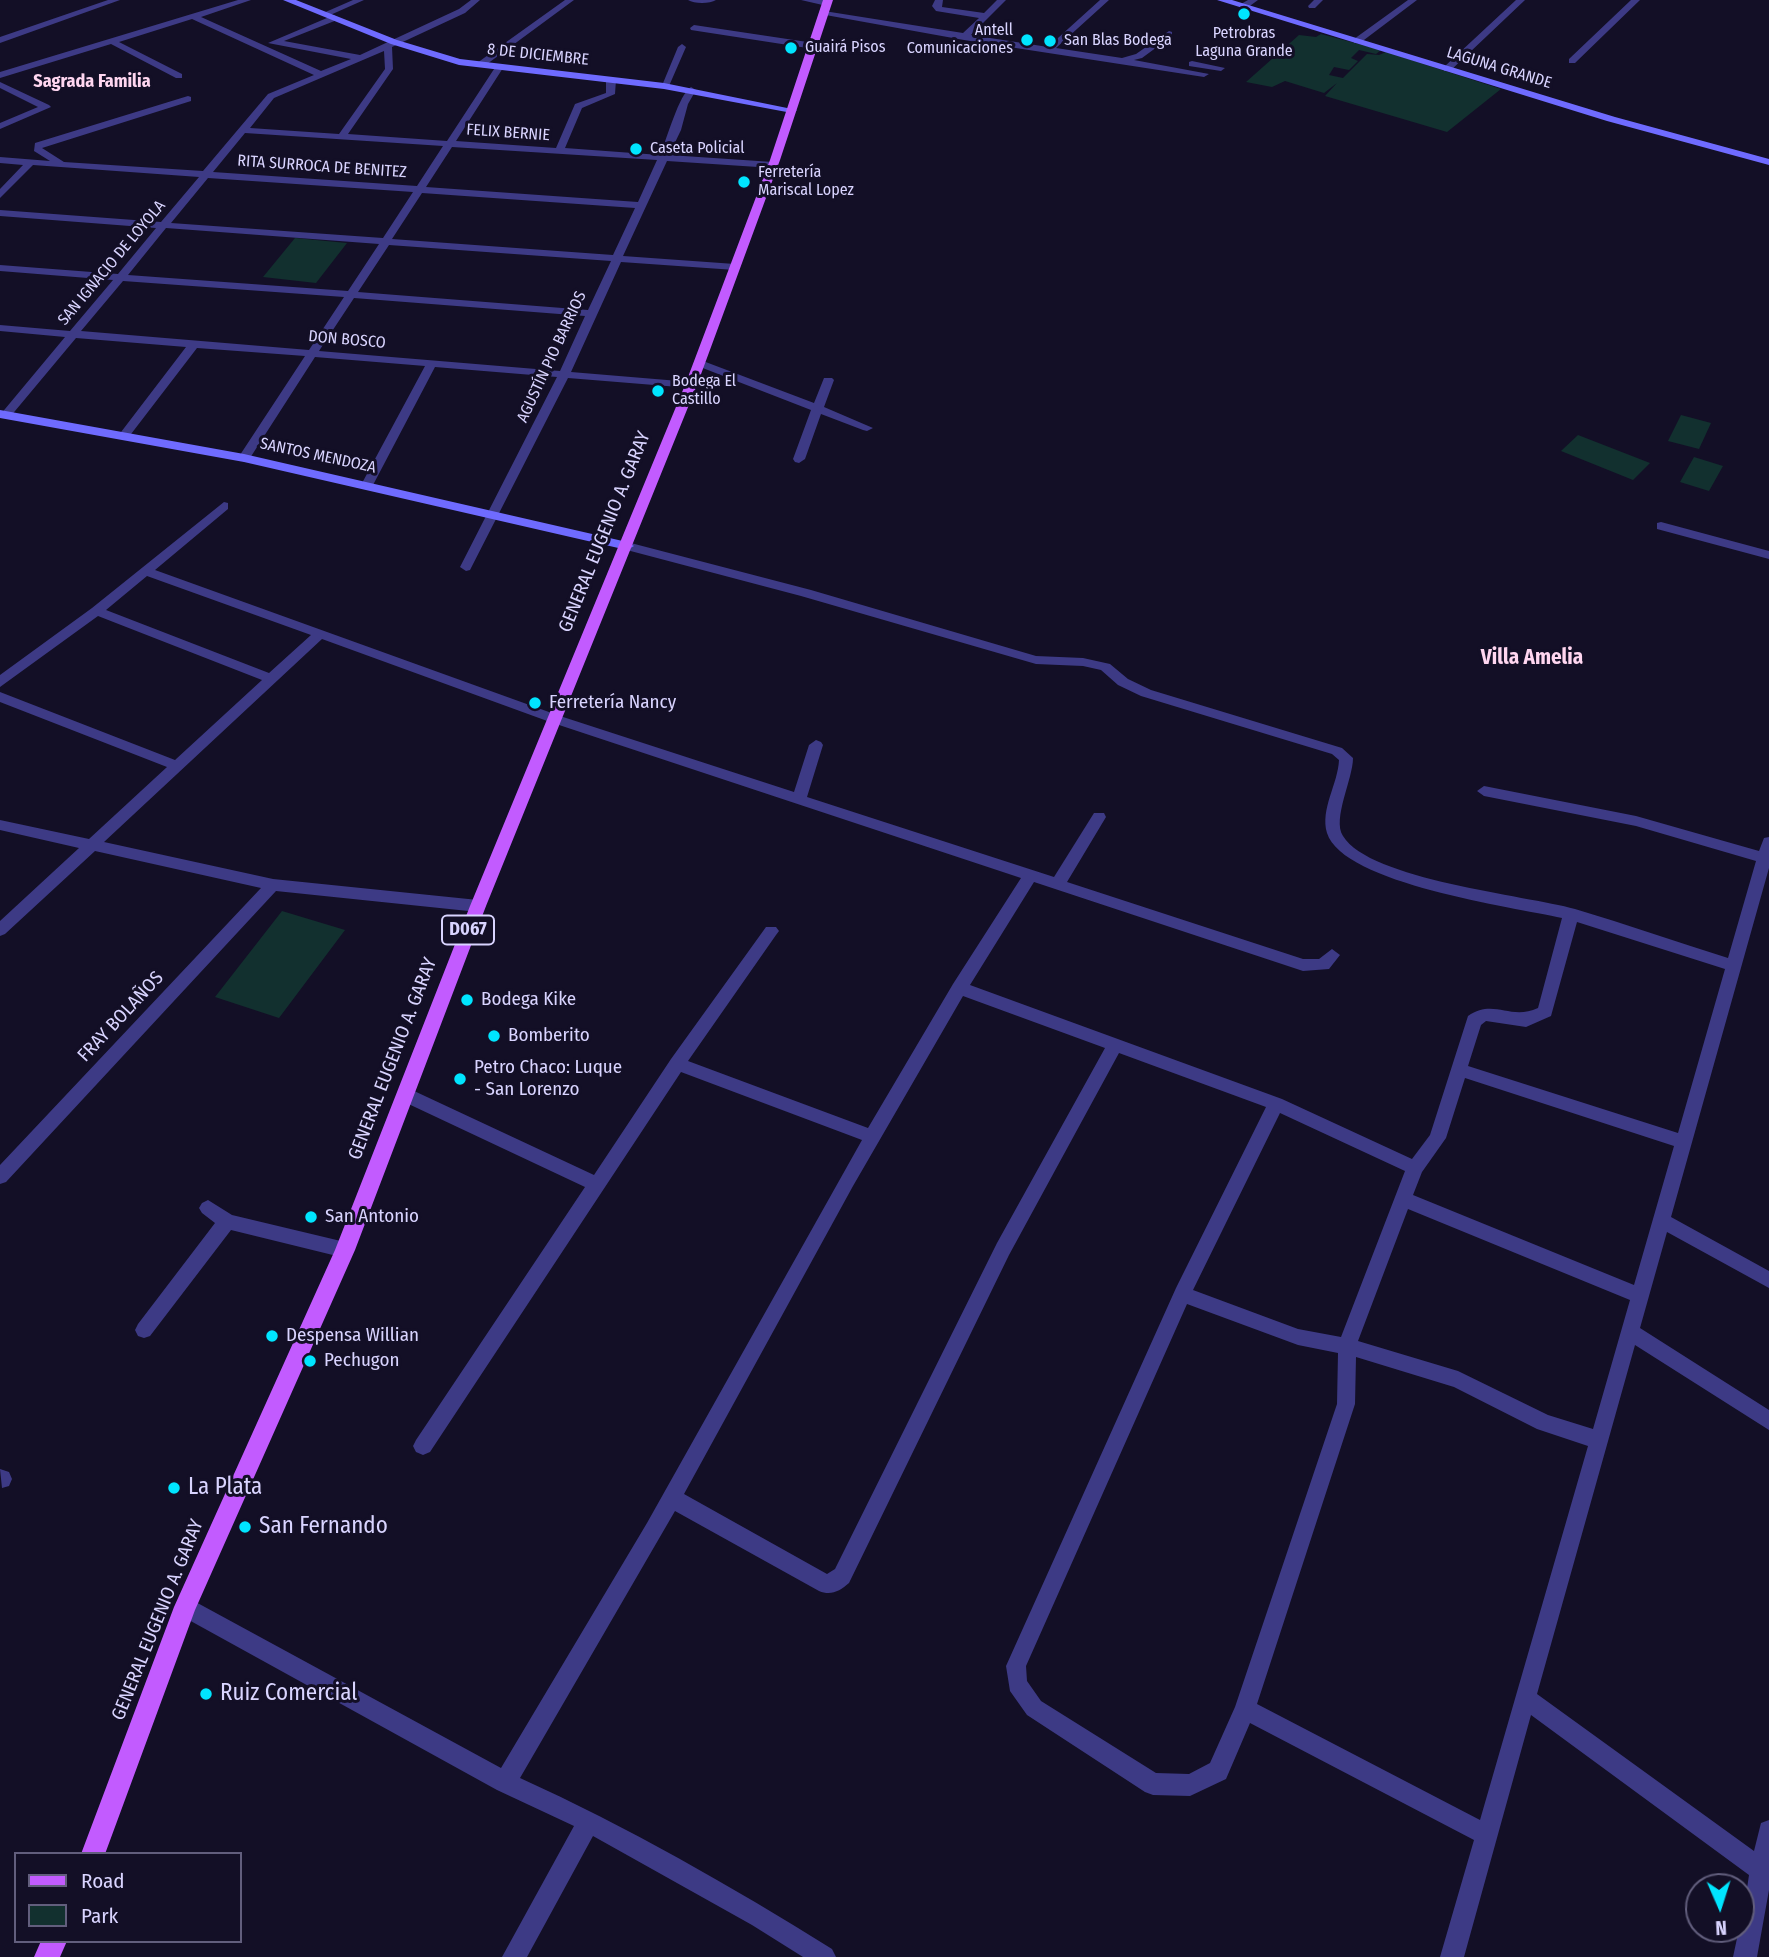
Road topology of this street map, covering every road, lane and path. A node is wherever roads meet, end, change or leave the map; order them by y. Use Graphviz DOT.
graph roads {
  1 [pos="116,0"];
  2 [pos="247,0"];
  3 [pos="288,0"];
  4 [pos="360,0"];
  5 [pos="476,0"];
  6 [pos="570,0"];
  7 [pos="692,0"];
  8 [pos="712,0"];
  9 [pos="805,0"];
  10 [pos="939,0"];
  11 [pos="1002,0"];
  12 [pos="1105,0"];
  13 [pos="1222,0"];
  14 [pos="1254,0"];
  15 [pos="1413,0"];
  16 [pos="1521,0"];
  17 [pos="1636,0"];
  18 [pos="826,6"];
  19 [pos="1244,6"];
  20 [pos="88,9"];
  21 [pos="330,16"];
  22 [pos="985,16"];
  23 [pos="194,17"];
  24 [pos="102,18"];
  25 [pos="694,28"];
  26 [pos="0,32"];
  27 [pos="1169,34"];
  28 [pos="964,37"];
  29 [pos="5,39"];
  30 [pos="1357,41"];
  31 [pos="113,42"];
  32 [pos="274,42"];
  33 [pos="391,44"];
  34 [pos="814,46"];
  35 [pos="682,47"];
  36 [pos="1053,47"];
  37 [pos="261,48"];
  38 [pos="1139,56"];
  39 [pos="363,58"];
  40 [pos="1572,61"];
  41 [pos="1120,62"];
  42 [pos="390,63"];
  43 [pos="480,65"];
  44 [pos="499,68"];
  45 [pos="1221,68"];
  46 [pos="1447,69"];
  47 [pos="1204,74"];
  48 [pos="0,75"];
  49 [pos="322,75"];
  50 [pos="178,76"];
  51 [pos="611,80"];
  52 [pos="0,85"];
  53 [pos="664,86"];
  54 [pos="691,90"];
  55 [pos="188,99"];
  56 [pos="792,110"];
  57 [pos="0,126"];
  58 [pos="241,130"];
  59 [pos="342,136"];
  60 [pos="449,144"];
  61 [pos="559,152"];
  62 [pos="663,158"];
  63 [pos="0,160"];
  64 [pos="31,162"];
  65 [pos="1769,162"];
  66 [pos="62,164"];
  67 [pos="773,165"];
  68 [pos="204,175"];
  69 [pos="419,190"];
  70 [pos="0,195"];
  71 [pos="642,205"];
  72 [pos="0,213"];
  73 [pos="164,224"];
  74 [pos="386,241"];
  75 [pos="617,258"];
  76 [pos="735,267"];
  77 [pos="0,268"];
  78 [pos="121,276"];
  79 [pos="352,293"];
  80 [pos="591,313"];
  81 [pos="0,328"];
  82 [pos="74,333"];
  83 [pos="195,343"];
  84 [pos="313,353"];
  85 [pos="432,363"];
  86 [pos="699,363"];
  87 [pos="564,374"];
  88 [pos="828,380"];
  89 [pos="691,385"];
  90 [pos="817,408"];
  91 [pos="3,415"];
  92 [pos="867,428"];
  93 [pos="124,436"];
  94 [pos="244,458"];
  95 [pos="799,459"];
  96 [pos="367,485"];
  97 [pos="225,506"];
  98 [pos="492,514"];
  99 [pos="1661,526"];
  100 [pos="626,545"];
  101 [pos="1769,555"];
  102 [pos="466,567"];
  103 [pos="146,570"];
  104 [pos="97,611"];
  105 [pos="320,634"];
  106 [pos="1,680"];
  107 [pos="271,680"];
  108 [pos="0,697"];
  109 [pos="555,719"];
  110 [pos="816,745"];
  111 [pos="177,766"];
  112 [pos="1484,791"];
  113 [pos="799,799"];
  114 [pos="1099,817"];
  115 [pos="0,825"];
  116 [pos="91,846"];
  117 [pos="1767,850"];
  118 [pos="1031,875"];
  119 [pos="1058,883"];
  120 [pos="273,885"];
  121 [pos="478,906"];
  122 [pos="1571,914"];
  123 [pos="0,930"];
  124 [pos="771,931"];
  125 [pos="1332,955"];
  126 [pos="1734,966"];
  127 [pos="959,988"];
  128 [pos="1115,1045"];
  129 [pos="677,1064"];
  130 [pos="1461,1070"];
  131 [pos="406,1095"];
  132 [pos="1276,1104"];
  133 [pos="872,1136"];
  134 [pos="1683,1142"];
  135 [pos="1415,1168"];
  136 [pos="0,1177"];
  137 [pos="596,1184"];
  138 [pos="1403,1199"];
  139 [pos="208,1208"];
  140 [pos="1661,1220"];
  141 [pos="226,1221"];
  142 [pos="345,1250"];
  143 [pos="1769,1280"];
  144 [pos="1182,1294"];
  145 [pos="1639,1295"];
  146 [pos="144,1330"];
  147 [pos="1629,1331"];
  148 [pos="1347,1346"];
  149 [pos="1769,1421"];
  150 [pos="1598,1440"];
  151 [pos="423,1446"];
  152 [pos="673,1497"];
  153 [pos="185,1607"];
  154 [pos="1524,1697"];
  155 [pos="1245,1709"];
  156 [pos="505,1782"];
  157 [pos="589,1821"];
  158 [pos="1769,1831"];
  159 [pos="1485,1833"];
  160 [pos="94,1852"];
  161 [pos="1760,1869"];
  162 [pos="514,1957"];
  163 [pos="824,1957"];
  164 [pos="1452,1957"];
  165 [pos="1745,1957"];
  1 -- 20 [label="street"];
  2 -- 23 [label="street"];
  3 -- 21 [label="main road, 8 DE DICIEMBRE"];
  4 -- 21 [label="street"];
  5 -- 33 [label="street, SAN IGNACIO DE LOYOLA"];
  6 -- 43 [label="street"];
  7 -- 8 [label="street"];
  9 -- 18 [label="street"];
  10 -- 22 [label="street"];
  11 -- 22 [label="street"];
  12 -- 36 [label="street"];
  13 -- 19 [label="main road, LAGUNA GRANDE"];
  14 -- 19 [label="street"];
  15 -- 30 [label="street"];
  16 -- 46 [label="street"];
  17 -- 40 [label="street"];
  18 -- 28 [label="street"];
  18 -- 34 [label="main road, GENERAL EUGENIO A. GARAY / D067"];
  19 -- 30 [label="main road, LAGUNA GRANDE"];
  20 -- 24 [label="street"];
  20 -- 29 [label="street"];
  21 -- 32 [label="street"];
  21 -- 33 [label="main road, 8 DE DICIEMBRE"];
  22 -- 28 [label="street"];
  23 -- 31 [label="street"];
  23 -- 37 [label="street"];
  25 -- 34 [label="street"];
  26 -- 29 [label="street"];
  27 -- 38 [label="street"];
  28 -- 36 [label="street"];
  30 -- 46 [label="main road, LAGUNA GRANDE"];
  31 -- 48 [label="street"];
  31 -- 50 [label="street"];
  32 -- 37 [label="street"];
  32 -- 39 [label="street"];
  33 -- 39 [label="street, SAN IGNACIO DE LOYOLA"];
  33 -- 42 [label="street"];
  33 -- 43 [label="main road, 8 DE DICIEMBRE"];
  34 -- 56 [label="main road, GENERAL EUGENIO A. GARAY / D067"];
  35 -- 53 [label="street"];
  36 -- 38 [label="street"];
  36 -- 41 [label="street"];
  37 -- 49 [label="street"];
  38 -- 41 [label="street"];
  38 -- 45 [label="street"];
  39 -- 42 [label="street"];
  39 -- 49 [label="street, SAN IGNACIO DE LOYOLA"];
  41 -- 47 [label="street"];
  42 -- 59 [label="street"];
  43 -- 44 [label="main road, 8 DE DICIEMBRE"];
  44 -- 51 [label="main road, 8 DE DICIEMBRE"];
  44 -- 60 [label="street"];
  46 -- 65 [label="main road, LAGUNA GRANDE"];
  49 -- 58 [label="street, SAN IGNACIO DE LOYOLA"];
  51 -- 53 [label="main road, 8 DE DICIEMBRE"];
  51 -- 61 [label="street"];
  52 -- 57 [label="street"];
  53 -- 54 [label="main road, 8 DE DICIEMBRE"];
  54 -- 56 [label="main road, 8 DE DICIEMBRE"];
  54 -- 62 [label="street, AGUSTÍN PIO BARRIOS"];
  55 -- 66 [label="street"];
  56 -- 67 [label="main road, GENERAL EUGENIO A. GARAY / D067"];
  58 -- 59 [label="street, FELIX BERNIE"];
  58 -- 68 [label="street, SAN IGNACIO DE LOYOLA"];
  59 -- 60 [label="street, FELIX BERNIE"];
  60 -- 61 [label="street, FELIX BERNIE"];
  60 -- 69 [label="street"];
  61 -- 62 [label="street, FELIX BERNIE"];
  62 -- 67 [label="street, FELIX BERNIE"];
  62 -- 71 [label="street, AGUSTÍN PIO BARRIOS"];
  63 -- 64 [label="street, RITA SURROCA DE BENITEZ"];
  64 -- 66 [label="street, RITA SURROCA DE BENITEZ"];
  64 -- 70 [label="street"];
  66 -- 68 [label="street, RITA SURROCA DE BENITEZ"];
  67 -- 76 [label="main road, GENERAL EUGENIO A. GARAY / D067"];
  68 -- 69 [label="street, RITA SURROCA DE BENITEZ"];
  68 -- 73 [label="street, SAN IGNACIO DE LOYOLA"];
  69 -- 71 [label="street, RITA SURROCA DE BENITEZ"];
  69 -- 74 [label="street"];
  71 -- 75 [label="street, AGUSTÍN PIO BARRIOS"];
  72 -- 73 [label="street"];
  73 -- 74 [label="street"];
  73 -- 78 [label="street, SAN IGNACIO DE LOYOLA"];
  74 -- 75 [label="street"];
  74 -- 79 [label="street"];
  75 -- 76 [label="street"];
  75 -- 80 [label="street, AGUSTÍN PIO BARRIOS"];
  76 -- 86 [label="main road, GENERAL EUGENIO A. GARAY / D067"];
  77 -- 78 [label="street"];
  78 -- 79 [label="street"];
  78 -- 82 [label="street, SAN IGNACIO DE LOYOLA"];
  79 -- 80 [label="street"];
  79 -- 84 [label="street"];
  80 -- 87 [label="street, AGUSTÍN PIO BARRIOS"];
  81 -- 82 [label="street, DON BOSCO"];
  82 -- 83 [label="street, DON BOSCO"];
  82 -- 91 [label="street, SAN IGNACIO DE LOYOLA"];
  83 -- 84 [label="street, DON BOSCO"];
  83 -- 93 [label="street"];
  84 -- 85 [label="street, DON BOSCO"];
  84 -- 94 [label="street"];
  85 -- 87 [label="street, DON BOSCO"];
  85 -- 96 [label="street"];
  86 -- 89 [label="main road, GENERAL EUGENIO A. GARAY / D067"];
  86 -- 90 [label="street"];
  87 -- 89 [label="street, DON BOSCO"];
  87 -- 98 [label="street, AGUSTÍN PIO BARRIOS"];
  88 -- 90 [label="street"];
  89 -- 100 [label="main road, GENERAL EUGENIO A. GARAY / D067"];
  90 -- 92 [label="street"];
  90 -- 95 [label="street"];
  91 -- 93 [label="main road, SANTOS MENDOZA"];
  93 -- 94 [label="main road, SANTOS MENDOZA"];
  94 -- 96 [label="main road, SANTOS MENDOZA"];
  96 -- 98 [label="main road, SANTOS MENDOZA"];
  97 -- 103 [label="street"];
  98 -- 100 [label="main road, SANTOS MENDOZA"];
  98 -- 102 [label="street, AGUSTÍN PIO BARRIOS"];
  99 -- 101 [label="street"];
  100 -- 109 [label="main road, GENERAL EUGENIO A. GARAY / D067"];
  100 -- 122 [label="street"];
  103 -- 104 [label="street"];
  103 -- 105 [label="street"];
  104 -- 106 [label="street"];
  104 -- 107 [label="street"];
  105 -- 107 [label="street"];
  105 -- 109 [label="street"];
  107 -- 111 [label="street"];
  108 -- 111 [label="street"];
  109 -- 113 [label="street"];
  109 -- 121 [label="main road, GENERAL EUGENIO A. GARAY / D067"];
  110 -- 113 [label="street"];
  111 -- 116 [label="street"];
  112 -- 117 [label="street"];
  113 -- 118 [label="street"];
  114 -- 119 [label="street"];
  115 -- 116 [label="street"];
  116 -- 120 [label="street"];
  116 -- 123 [label="street"];
  117 -- 126 [label="street"];
  118 -- 119 [label="street"];
  118 -- 127 [label="street"];
  119 -- 125 [label="street"];
  120 -- 121 [label="street"];
  120 -- 136 [label="street, FRAY BOLAÑOS"];
  121 -- 131 [label="main road, GENERAL EUGENIO A. GARAY / D067"];
  122 -- 126 [label="street"];
  122 -- 130 [label="street"];
  124 -- 129 [label="street"];
  126 -- 134 [label="street"];
  127 -- 128 [label="street"];
  127 -- 133 [label="street"];
  128 -- 132 [label="street"];
  128 -- 152 [label="street"];
  129 -- 133 [label="street"];
  129 -- 137 [label="street"];
  130 -- 134 [label="street"];
  130 -- 135 [label="street"];
  131 -- 137 [label="street"];
  131 -- 142 [label="main road, GENERAL EUGENIO A. GARAY / D067"];
  132 -- 135 [label="street"];
  132 -- 144 [label="street"];
  133 -- 152 [label="street"];
  134 -- 140 [label="street"];
  135 -- 138 [label="street"];
  137 -- 151 [label="street"];
  138 -- 145 [label="street"];
  138 -- 148 [label="street"];
  139 -- 141 [label="street"];
  140 -- 143 [label="street"];
  140 -- 145 [label="street"];
  141 -- 142 [label="street"];
  141 -- 146 [label="street"];
  142 -- 153 [label="main road, GENERAL EUGENIO A. GARAY / D067"];
  144 -- 148 [label="street"];
  144 -- 155 [label="street"];
  145 -- 147 [label="street"];
  147 -- 149 [label="street"];
  147 -- 150 [label="street"];
  148 -- 150 [label="street"];
  148 -- 155 [label="street"];
  150 -- 154 [label="street"];
  152 -- 156 [label="street"];
  153 -- 156 [label="street"];
  153 -- 160 [label="main road, GENERAL EUGENIO A. GARAY / D067"];
  154 -- 159 [label="street"];
  154 -- 161 [label="street"];
  155 -- 159 [label="street"];
  156 -- 157 [label="street"];
  157 -- 162 [label="street"];
  157 -- 163 [label="street"];
  158 -- 161 [label="street"];
  159 -- 164 [label="street"];
  161 -- 165 [label="street"];
}
